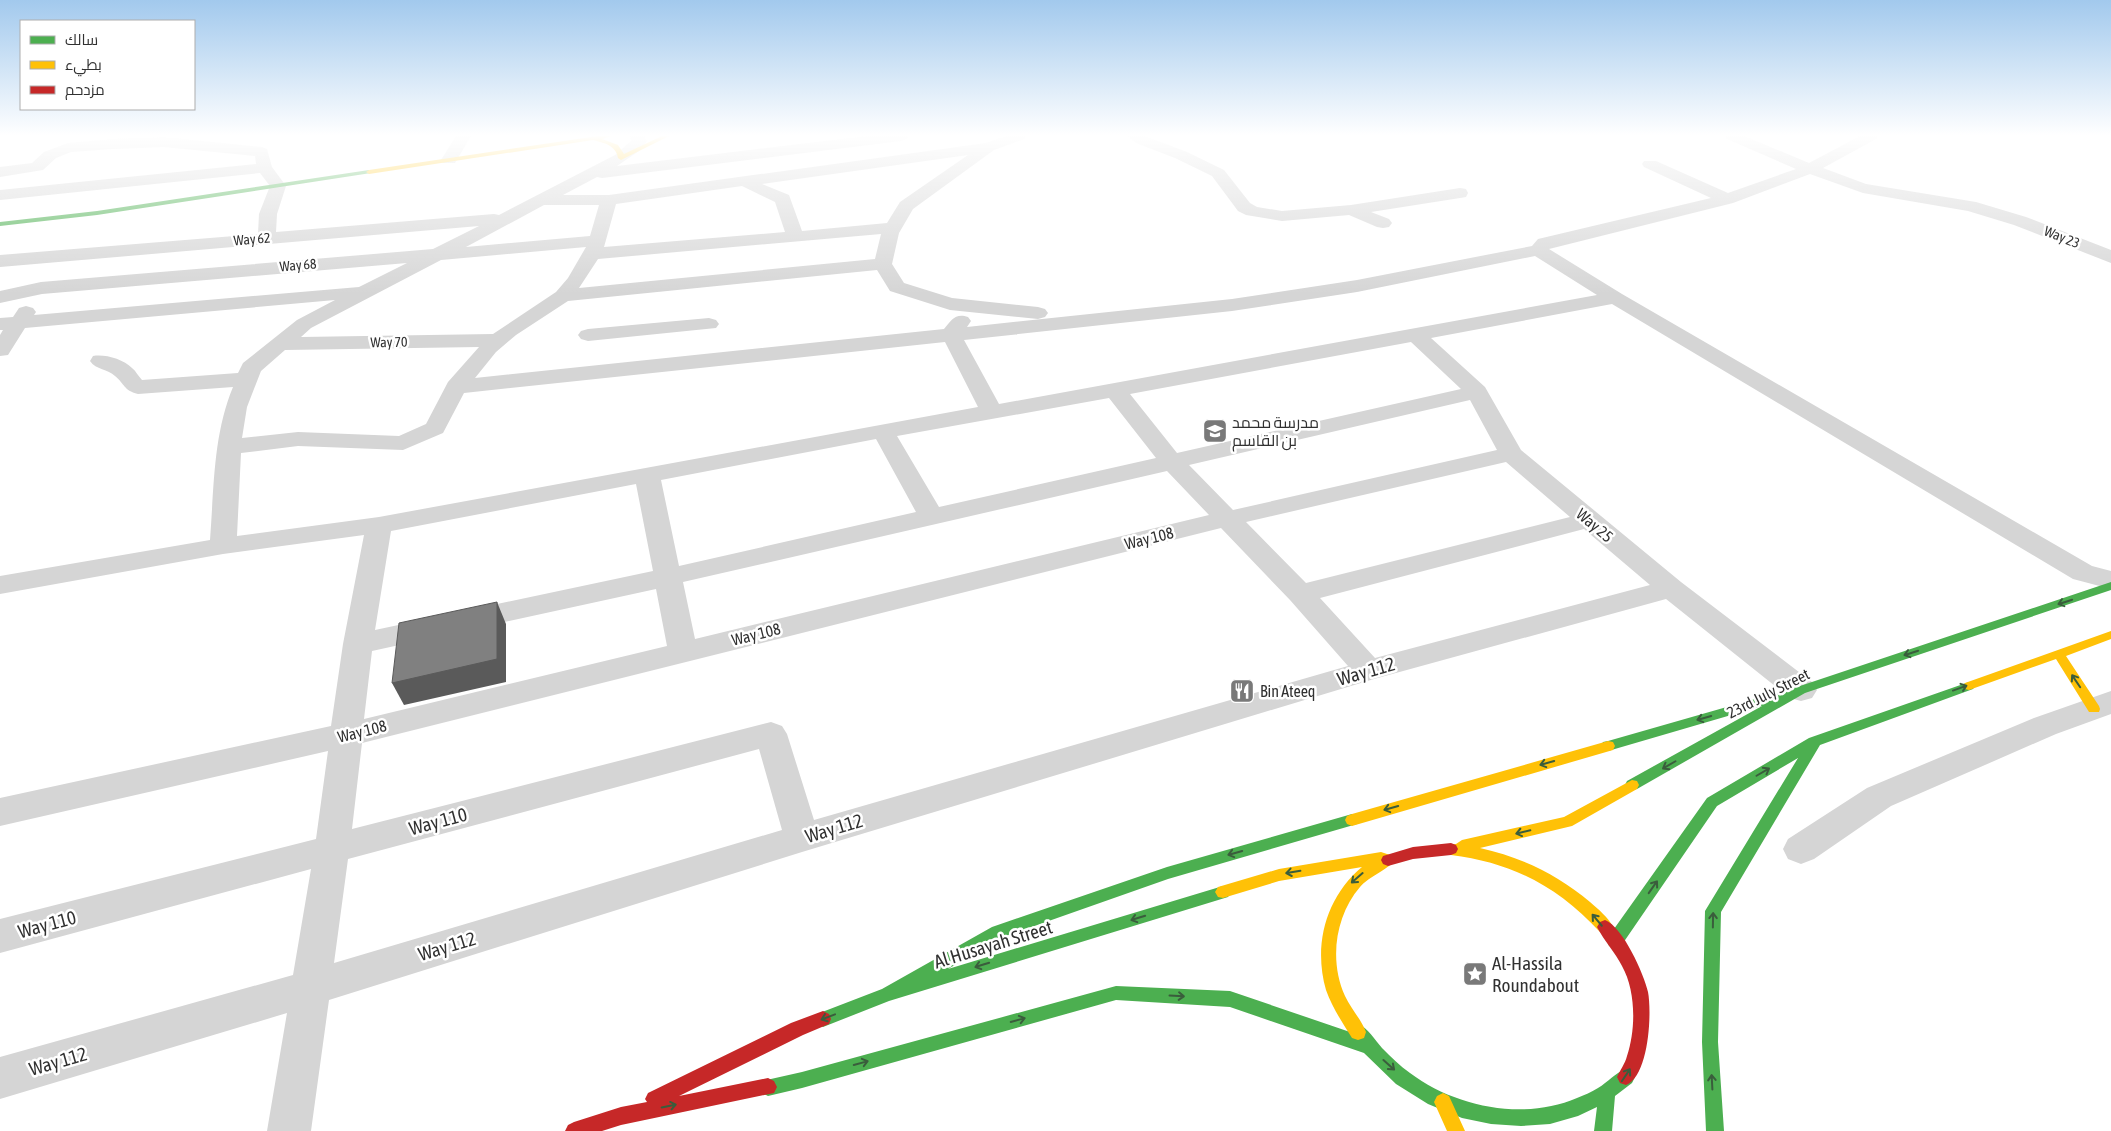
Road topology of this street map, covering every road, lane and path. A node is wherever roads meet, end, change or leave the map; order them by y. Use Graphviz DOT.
graph roads {
  1 [pos="61,189"];
  2 [pos="259,189"];
  3 [pos="277,189"];
  4 [pos="563,189"];
  5 [pos="688,189"];
  6 [pos="760,189"];
  7 [pos="930,189"];
  8 [pos="1230,189"];
  9 [pos="1705,189"];
  10 [pos="1755,189"];
  11 [pos="1868,189"];
  12 [pos="1460,193"];
  13 [pos="0,195"];
  14 [pos="1727,199"];
  15 [pos="541,200"];
  16 [pos="608,200"];
  17 [pos="1351,210"];
  18 [pos="505,218"];
  19 [pos="1383,223"];
  20 [pos="0,224"];
  21 [pos="894,228"];
  22 [pos="794,236"];
  23 [pos="267,238"];
  24 [pos="594,247"];
  25 [pos="1538,250"];
  26 [pos="440,253"];
  27 [pos="65,254"];
  28 [pos="2111,257"];
  29 [pos="0,261"];
  30 [pos="883,264"];
  31 [pos="41,288"];
  32 [pos="365,291"];
  33 [pos="563,296"];
  34 [pos="0,297"];
  35 [pos="1615,298"];
  36 [pos="709,302"];
  37 [pos="950,304"];
  38 [pos="589,314"];
  39 [pos="1098,319"];
  40 [pos="9,323"];
  41 [pos="951,334"];
  42 [pos="1416,335"];
  43 [pos="498,340"];
  44 [pos="279,344"];
  45 [pos="0,350"];
  46 [pos="709,359"];
  47 [pos="101,361"];
  48 [pos="588,373"];
  49 [pos="246,379"];
  50 [pos="456,386"];
  51 [pos="1116,390"];
  52 [pos="1477,392"];
  53 [pos="992,412"];
  54 [pos="883,431"];
  55 [pos="229,447"];
  56 [pos="1511,454"];
  57 [pos="1171,461"];
  58 [pos="647,475"];
  59 [pos="931,516"];
  60 [pos="1226,519"];
  61 [pos="1589,520"];
  62 [pos="379,525"];
  63 [pos="223,546"];
  64 [pos="668,578"];
  65 [pos="2100,583"];
  66 [pos="0,585"];
  67 [pos="1671,588"];
  68 [pos="1300,594"];
  69 [pos="2111,634"];
  70 [pos="358,644"];
  71 [pos="683,652"];
  72 [pos="2058,653"];
  73 [pos="1369,670"];
  74 [pos="1801,690"];
  75 [pos="2103,705"];
  76 [pos="347,735"];
  77 [pos="1814,742"];
  78 [pos="0,812"];
  79 [pos="802,838"];
  80 [pos="332,849"];
  81 [pos="1451,849"];
  82 [pos="1801,849"];
  83 [pos="1393,856"];
  84 [pos="0,936"];
  85 [pos="1615,941"];
  86 [pos="310,988"];
  87 [pos="888,994"];
  88 [pos="1368,1046"];
  89 [pos="0,1078"];
  90 [pos="1607,1097"];
  91 [pos="1443,1102"];
  92 [pos="621,1116"];
  93 [pos="289,1131"];
  94 [pos="574,1131"];
  95 [pos="1456,1131"];
  96 [pos="1604,1131"];
  97 [pos="1715,1131"];
  1 -- 13 [label="street"];
  2 -- 20 [label="main road"];
  3 -- 23 [label="street"];
  4 -- 15 [label="street"];
  5 -- 16 [label="street"];
  6 -- 22 [label="street"];
  7 -- 21 [label="street"];
  8 -- 17 [label="street"];
  9 -- 14 [label="street"];
  10 -- 14 [label="street"];
  11 -- 28 [label="street, Way 23"];
  12 -- 17 [label="street"];
  14 -- 25 [label="street"];
  15 -- 16 [label="street"];
  15 -- 18 [label="street"];
  16 -- 24 [label="street"];
  17 -- 19 [label="street"];
  18 -- 23 [label="street, Way 62"];
  18 -- 26 [label="street"];
  21 -- 22 [label="street, Way 68"];
  21 -- 30 [label="street"];
  22 -- 24 [label="street, Way 68"];
  23 -- 27 [label="street, Way 62"];
  24 -- 26 [label="street, Way 68"];
  24 -- 33 [label="street"];
  25 -- 35 [label="street"];
  25 -- 39 [label="street"];
  26 -- 31 [label="street, Way 68"];
  26 -- 32 [label="street"];
  27 -- 29 [label="street, Way 62"];
  27 -- 31 [label="street"];
  30 -- 36 [label="street"];
  30 -- 37 [label="street"];
  31 -- 34 [label="street, Way 68"];
  31 -- 40 [label="street"];
  32 -- 40 [label="street"];
  32 -- 44 [label="street"];
  33 -- 38 [label="street"];
  33 -- 43 [label="street"];
  35 -- 42 [label="street"];
  35 -- 65 [label="street"];
  36 -- 38 [label="street"];
  36 -- 38 [label="street"];
  36 -- 46 [label="street"];
  37 -- 39 [label="street"];
  37 -- 41 [label="street"];
  38 -- 48 [label="street"];
  39 -- 41 [label="street"];
  40 -- 45 [label="street"];
  41 -- 46 [label="street"];
  41 -- 53 [label="street"];
  42 -- 51 [label="street"];
  42 -- 52 [label="street, Way 25"];
  43 -- 44 [label="street, Way 70"];
  43 -- 50 [label="street"];
  44 -- 49 [label="street"];
  46 -- 48 [label="street"];
  47 -- 49 [label="street"];
  48 -- 50 [label="street"];
  49 -- 55 [label="street"];
  50 -- 55 [label="street"];
  51 -- 53 [label="street"];
  51 -- 57 [label="street"];
  52 -- 56 [label="street, Way 25"];
  52 -- 57 [label="street"];
  53 -- 54 [label="street"];
  54 -- 58 [label="street"];
  54 -- 59 [label="street"];
  55 -- 63 [label="street"];
  56 -- 60 [label="street, Way 108"];
  56 -- 61 [label="street, Way 25"];
  57 -- 59 [label="street"];
  57 -- 60 [label="street"];
  58 -- 62 [label="street"];
  58 -- 64 [label="street"];
  59 -- 64 [label="street"];
  60 -- 68 [label="street"];
  60 -- 71 [label="street, Way 108"];
  61 -- 67 [label="street, Way 25"];
  61 -- 68 [label="street"];
  62 -- 63 [label="street"];
  62 -- 70 [label="street"];
  63 -- 66 [label="street"];
  64 -- 70 [label="street"];
  64 -- 71 [label="street"];
  65 -- 74 [label="main road, 23rd July Street, one-way"];
  67 -- 73 [label="street, Way 112"];
  67 -- 74 [label="street, Way 25"];
  68 -- 73 [label="street"];
  69 -- 72 [label="main road"];
  70 -- 76 [label="street"];
  71 -- 76 [label="street, Way 108"];
  75 -- 72 [label="main road, one-way"];
  77 -- 72 [label="main road, one-way"];
  73 -- 79 [label="street, Way 112"];
  74 -- 81 [label="main road, 23rd July Street, one-way"];
  74 -- 87 [label="main road, one-way"];
  75 -- 82 [label="street"];
  76 -- 78 [label="street, Way 108"];
  76 -- 80 [label="street"];
  85 -- 77 [label="main road, one-way"];
  97 -- 77 [label="main road, one-way"];
  79 -- 80 [label="street, Way 110"];
  79 -- 86 [label="street, Way 112"];
  80 -- 84 [label="street, Way 110"];
  80 -- 86 [label="street"];
  81 -- 83 [label="main road"];
  85 -- 81 [label="main road, one-way"];
  83 -- 87 [label="main road, Al Husayah Street, one-way"];
  83 -- 88 [label="main road, one-way"];
  90 -- 85 [label="main road, one-way"];
  86 -- 89 [label="street, Way 112"];
  86 -- 93 [label="street"];
  87 -- 92 [label="main road, Al Husayah Street, one-way"];
  88 -- 91 [label="main road, one-way"];
  92 -- 88 [label="main road, Al Husayah Street, one-way"];
  90 -- 91 [label="main road"];
  90 -- 96 [label="main road"];
  91 -- 95 [label="main road"];
  92 -- 94 [label="main road, Al Husayah Street"];
}
